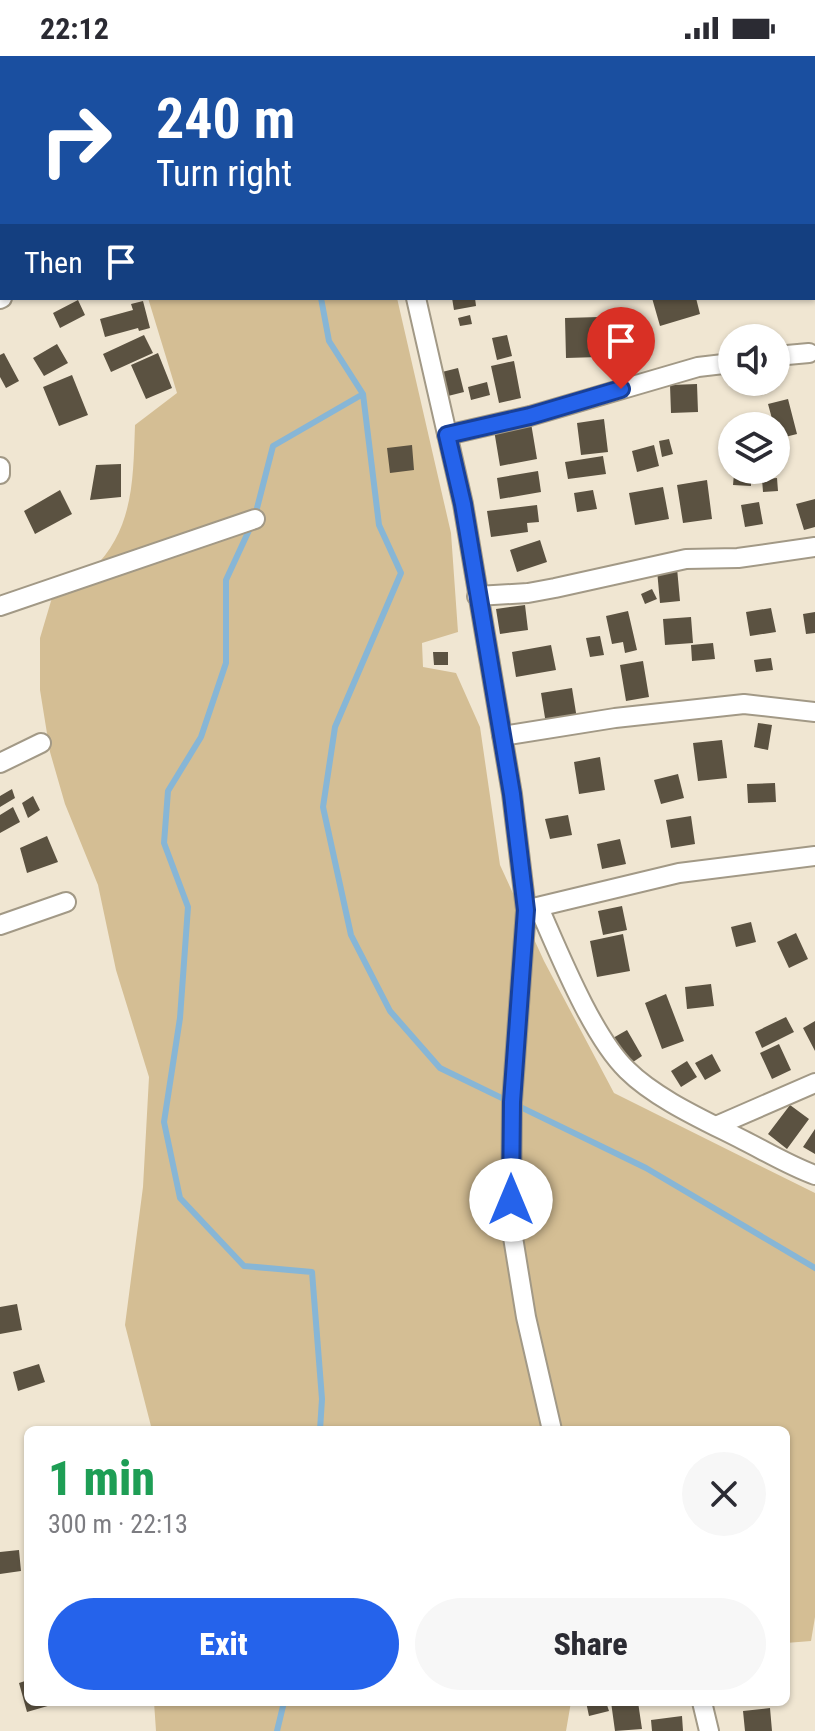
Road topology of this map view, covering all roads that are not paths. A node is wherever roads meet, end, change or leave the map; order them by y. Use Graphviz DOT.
graph roads {
  1 [pos="416,300"];
  2 [pos="809,353"];
  3 [pos="790,355"];
  4 [pos="718,365"];
  5 [pos="447,435"];
  6 [pos="0,467"];
  7 [pos="0,474"];
  8 [pos="255,519"];
  9 [pos="815,547"];
  10 [pos="477,596"];
  11 [pos="0,606"];
  12 [pos="815,712"];
  13 [pos="502,736"];
  14 [pos="41,743"];
  15 [pos="0,763"];
  16 [pos="815,856"];
  17 [pos="66,902"];
  18 [pos="533,909"];
  19 [pos="0,925"];
  20 [pos="815,1083"];
  21 [pos="716,1126"];
  22 [pos="815,1175"];
  23 [pos="551,1426"];
  24 [pos="703,1706"];
  25 [pos="709,1731"];
  1 -- 5 [label="street"];
  2 -- 3 [label="street"];
  4 -- 5 [label="street"];
  5 -- 10 [label="street"];
  6 -- 7 [label="street"];
  8 -- 11 [label="street"];
  9 -- 10 [label="street"];
  10 -- 13 [label="street"];
  12 -- 13 [label="street"];
  13 -- 18 [label="street"];
  14 -- 15 [label="street"];
  16 -- 18 [label="street"];
  17 -- 19 [label="street"];
  18 -- 21 [label="street"];
  18 -- 23 [label="street"];
  20 -- 21 [label="street"];
  21 -- 22 [label="street"];
  24 -- 25 [label="street"];
}
